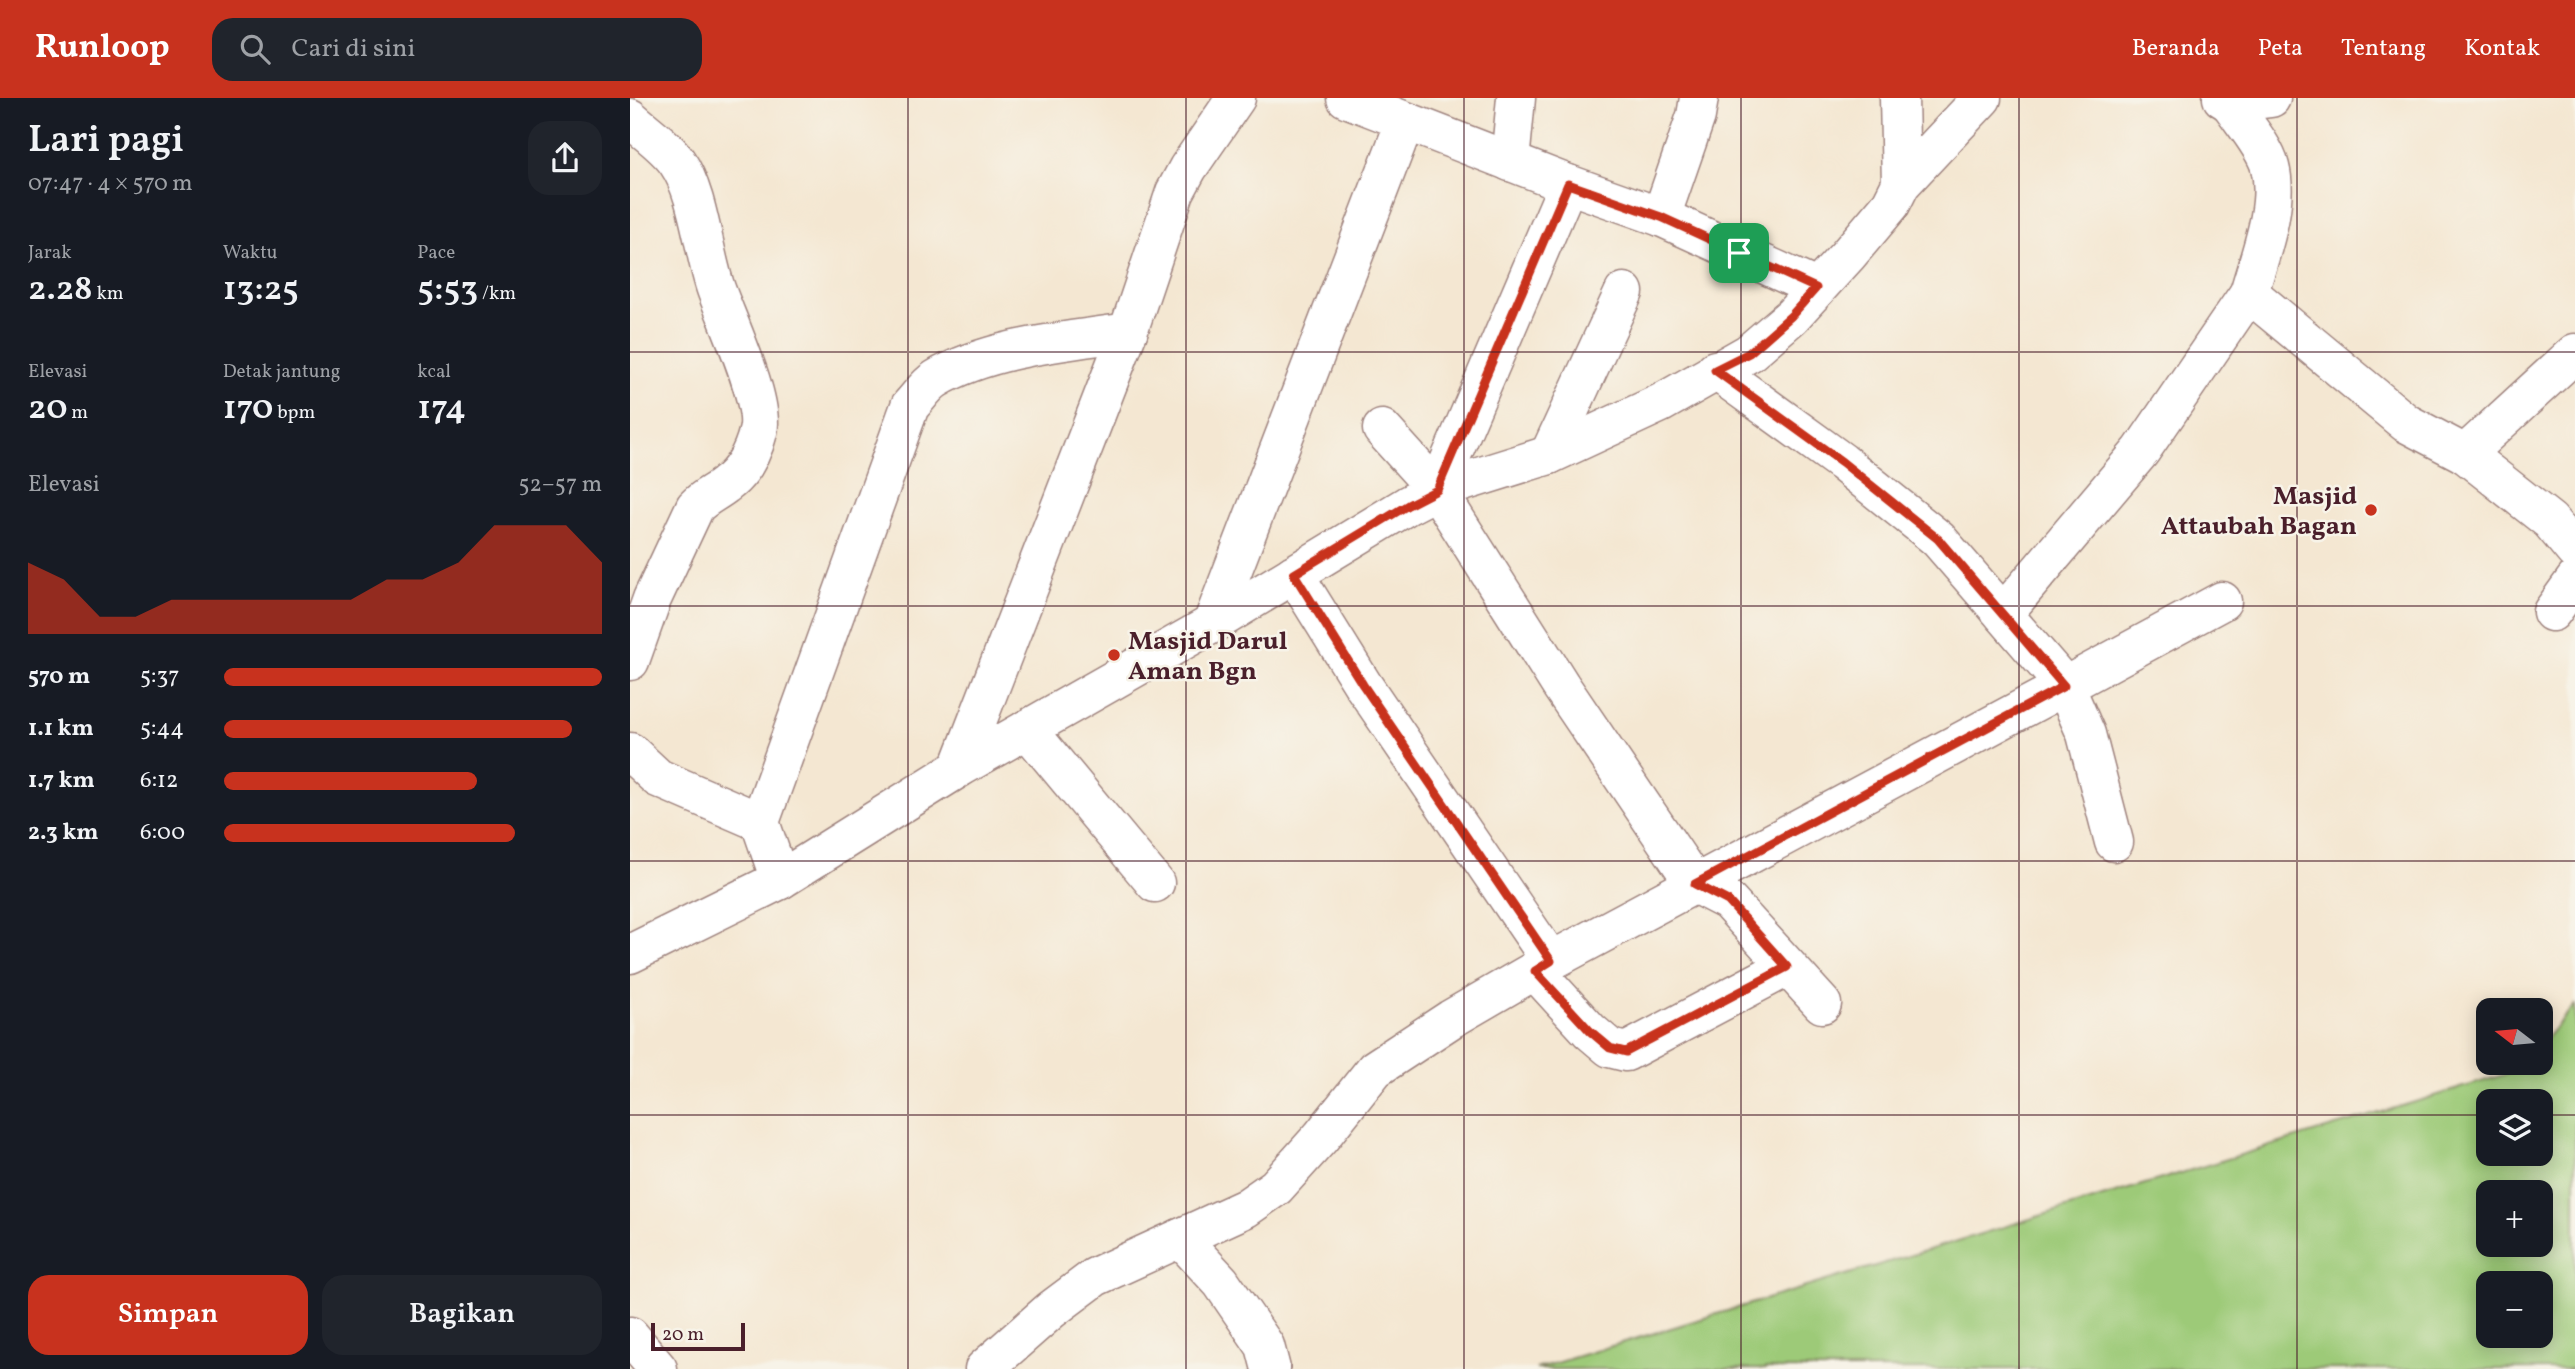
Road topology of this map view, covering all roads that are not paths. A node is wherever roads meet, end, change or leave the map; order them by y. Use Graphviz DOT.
graph roads {
  1 [pos="1236,98"];
  2 [pos="1346,98"];
  3 [pos="1516,98"];
  4 [pos="1699,98"];
  5 [pos="1899,98"];
  6 [pos="1982,98"];
  7 [pos="2271,98"];
  8 [pos="2226,101"];
  9 [pos="630,118"];
  10 [pos="1405,122"];
  11 [pos="1510,162"];
  12 [pos="1568,184"];
  13 [pos="1901,184"];
  14 [pos="1661,217"];
  15 [pos="1816,288"];
  16 [pos="1624,292"];
  17 [pos="2249,293"];
  18 [pos="1128,332"];
  19 [pos="2575,353"];
  20 [pos="1715,370"];
  21 [pos="1382,429"];
  22 [pos="1549,454"];
  23 [pos="2465,454"];
  24 [pos="1437,490"];
  25 [pos="2575,551"];
  26 [pos="1294,574"];
  27 [pos="2575,580"];
  28 [pos="2222,601"];
  29 [pos="2552,612"];
  30 [pos="2003,614"];
  31 [pos="1212,624"];
  32 [pos="630,660"];
  33 [pos="2064,686"];
  34 [pos="1027,729"];
  35 [pos="630,752"];
  36 [pos="959,768"];
  37 [pos="760,822"];
  38 [pos="2114,842"];
  39 [pos="780,880"];
  40 [pos="1156,883"];
  41 [pos="1695,884"];
  42 [pos="630,954"];
  43 [pos="1543,966"];
  44 [pos="1787,967"];
  45 [pos="1822,1004"];
  46 [pos="1180,1238"];
  47 [pos="630,1336"];
  48 [pos="658,1369"];
  49 [pos="984,1369"];
  50 [pos="1271,1369"];
  1 -- 18 [label="street"];
  2 -- 10 [label="street"];
  3 -- 11 [label="street"];
  4 -- 14 [label="street"];
  5 -- 13 [label="street"];
  6 -- 13 [label="street"];
  7 -- 8 [label="street"];
  8 -- 17 [label="street"];
  9 -- 32 [label="street"];
  10 -- 11 [label="street"];
  10 -- 31 [label="street"];
  11 -- 12 [label="street"];
  12 -- 14 [label="street"];
  12 -- 24 [label="street"];
  13 -- 15 [label="street"];
  14 -- 15 [label="street"];
  15 -- 20 [label="street"];
  16 -- 22 [label="street"];
  17 -- 23 [label="street"];
  17 -- 30 [label="street"];
  18 -- 36 [label="street"];
  18 -- 37 [label="street"];
  19 -- 23 [label="street"];
  20 -- 22 [label="street"];
  20 -- 30 [label="street"];
  21 -- 24 [label="street"];
  22 -- 24 [label="street"];
  23 -- 25 [label="street"];
  24 -- 26 [label="street"];
  24 -- 41 [label="street"];
  26 -- 31 [label="street"];
  26 -- 43 [label="street"];
  27 -- 29 [label="street"];
  28 -- 33 [label="street"];
  30 -- 33 [label="street"];
  31 -- 34 [label="street"];
  33 -- 38 [label="street"];
  33 -- 41 [label="street"];
  34 -- 36 [label="street"];
  34 -- 40 [label="street"];
  35 -- 37 [label="street"];
  36 -- 39 [label="street"];
  37 -- 39 [label="street"];
  39 -- 42 [label="street"];
  41 -- 43 [label="street"];
  41 -- 44 [label="street"];
  43 -- 44 [label="street"];
  43 -- 46 [label="street"];
  44 -- 45 [label="street"];
  46 -- 49 [label="street"];
  46 -- 50 [label="street"];
  47 -- 48 [label="street"];
}
